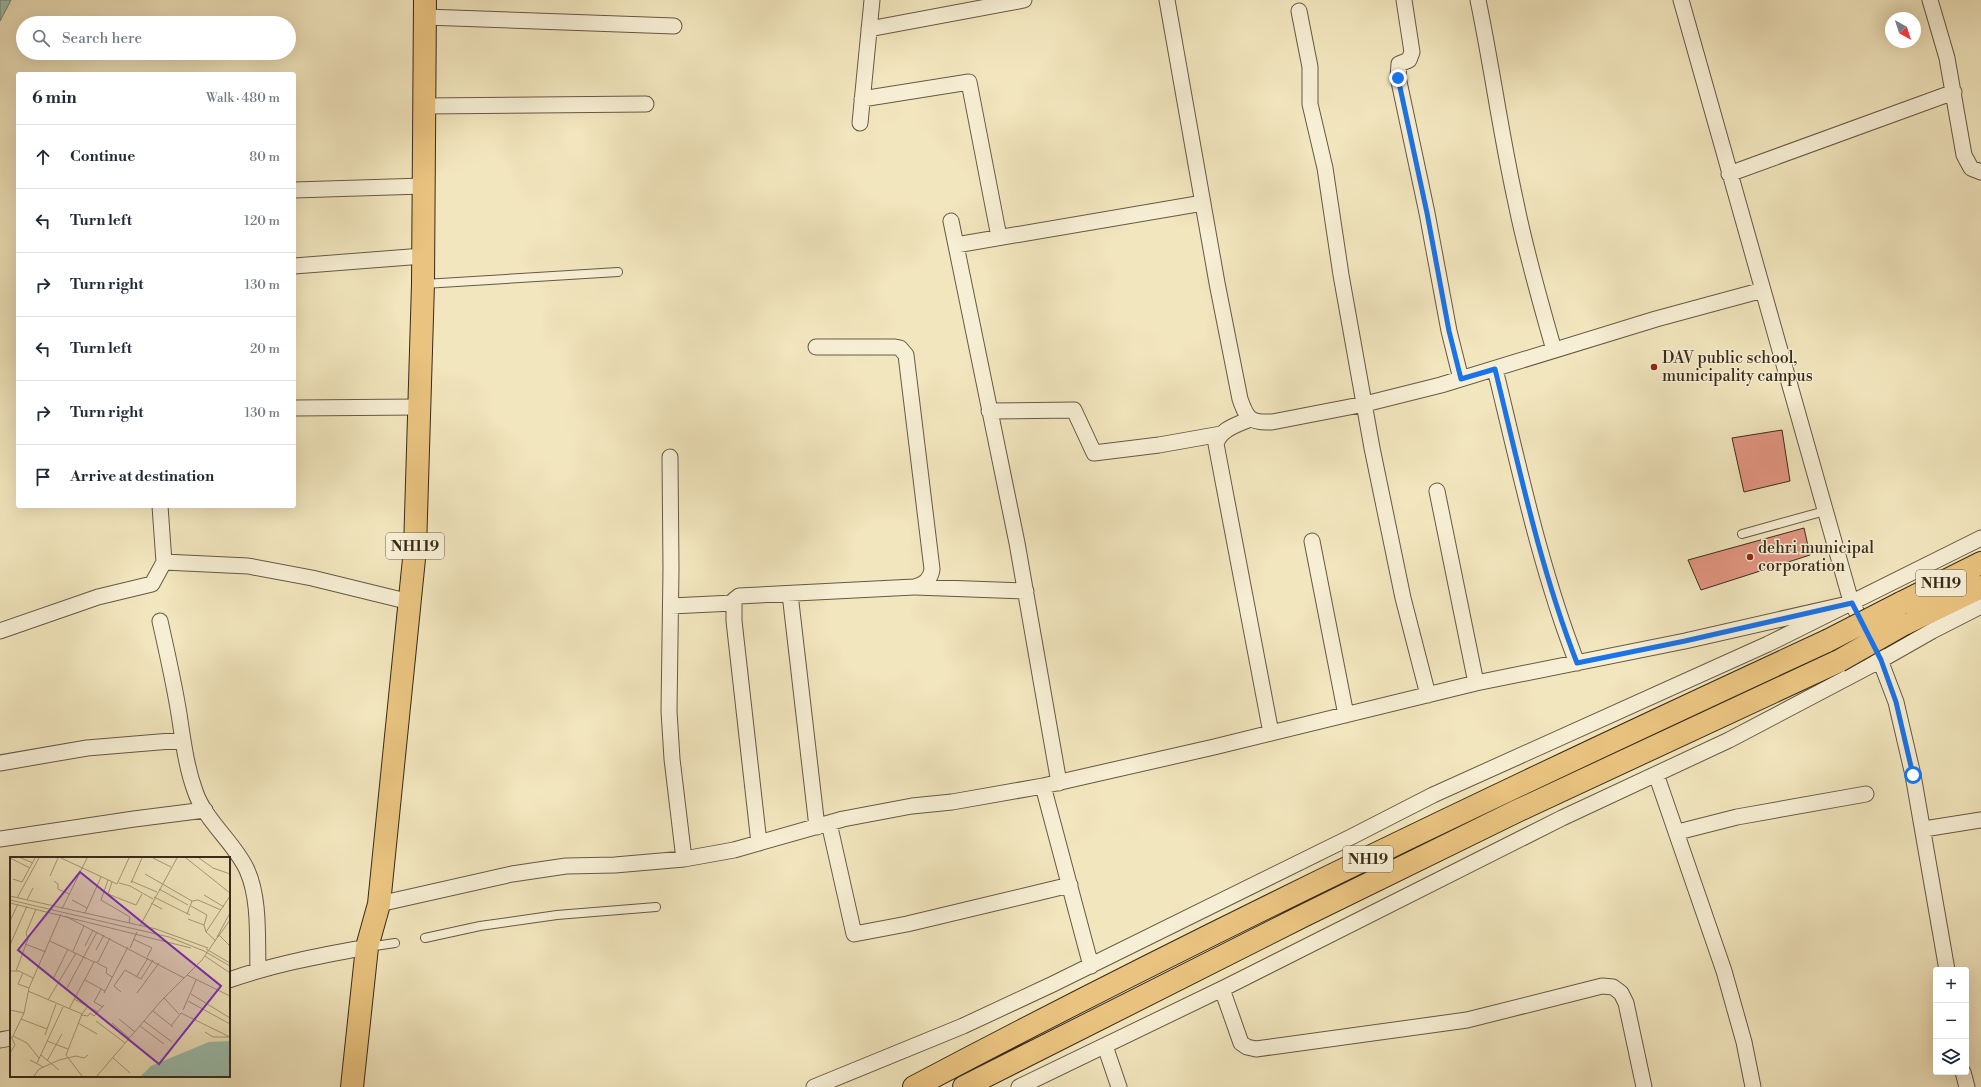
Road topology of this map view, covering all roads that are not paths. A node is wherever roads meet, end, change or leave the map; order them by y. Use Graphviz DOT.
graph roads {
  1 [pos="872,0"];
  2 [pos="1024,0"];
  3 [pos="1167,0"];
  4 [pos="1404,0"];
  5 [pos="1478,0"];
  6 [pos="1681,0"];
  7 [pos="1930,0"];
  8 [pos="995,3"];
  9 [pos="425,9"];
  10 [pos="1299,11"];
  11 [pos="674,26"];
  12 [pos="869,29"];
  13 [pos="1954,92"];
  14 [pos="862,99"];
  15 [pos="646,104"];
  16 [pos="424,106"];
  17 [pos="860,123"];
  18 [pos="1981,172"];
  19 [pos="1729,174"];
  20 [pos="423,186"];
  21 [pos="296,190"];
  22 [pos="1203,204"];
  23 [pos="951,221"];
  24 [pos="999,237"];
  25 [pos="956,245"];
  26 [pos="423,256"];
  27 [pos="296,266"];
  28 [pos="618,272"];
  29 [pos="423,284"];
  30 [pos="1763,290"];
  31 [pos="816,347"];
  32 [pos="1554,350"];
  33 [pos="1495,369"];
  34 [pos="1461,379"];
  35 [pos="1365,404"];
  36 [pos="419,407"];
  37 [pos="296,408"];
  38 [pos="989,411"];
  39 [pos="1250,419"];
  40 [pos="1221,434"];
  41 [pos="670,457"];
  42 [pos="1437,491"];
  43 [pos="160,508"];
  44 [pos="1825,511"];
  45 [pos="1742,534"];
  46 [pos="1981,538"];
  47 [pos="1312,541"];
  48 [pos="164,562"];
  49 [pos="1981,563"];
  50 [pos="914,587"];
  51 [pos="1981,587"];
  52 [pos="1026,590"];
  53 [pos="790,594"];
  54 [pos="410,602"];
  55 [pos="733,603"];
  56 [pos="1852,603"];
  57 [pos="671,606"];
  58 [pos="1981,606"];
  59 [pos="1903,614"];
  60 [pos="160,621"];
  61 [pos="0,631"];
  62 [pos="1881,660"];
  63 [pos="1577,663"];
  64 [pos="1476,683"];
  65 [pos="1428,695"];
  66 [pos="1346,715"];
  67 [pos="1271,733"];
  68 [pos="182,740"];
  69 [pos="0,762"];
  70 [pos="1656,774"];
  71 [pos="1059,783"];
  72 [pos="1043,786"];
  73 [pos="1866,794"];
  74 [pos="205,810"];
  75 [pos="1981,820"];
  76 [pos="823,825"];
  77 [pos="1924,829"];
  78 [pos="1678,832"];
  79 [pos="0,839"];
  80 [pos="759,843"];
  81 [pos="684,860"];
  82 [pos="1070,885"];
  83 [pos="379,904"];
  84 [pos="656,907"];
  85 [pos="425,938"];
  86 [pos="395,943"];
  87 [pos="367,947"];
  88 [pos="1092,966"];
  89 [pos="1947,967"];
  90 [pos="258,969"];
  91 [pos="230,980"];
  92 [pos="1222,989"];
  93 [pos="10,1038"];
  94 [pos="0,1040"];
  95 [pos="1105,1046"];
  96 [pos="1964,1075"];
  97 [pos="352,1087"];
  98 [pos="814,1087"];
  99 [pos="914,1087"];
  100 [pos="964,1087"];
  101 [pos="1019,1087"];
  102 [pos="1119,1087"];
  103 [pos="1644,1087"];
  104 [pos="1752,1087"];
  105 [pos="1967,1087"];
  1 -- 12 [label="street"];
  2 -- 8 [label="street"];
  3 -- 22 [label="street"];
  4 -- 34 [label="street"];
  5 -- 32 [label="street"];
  6 -- 19 [label="street"];
  7 -- 13 [label="street"];
  8 -- 12 [label="street"];
  9 -- 11 [label="street"];
  9 -- 16 [label="highway, NH119"];
  10 -- 35 [label="street"];
  12 -- 14 [label="street"];
  13 -- 18 [label="street"];
  13 -- 19 [label="street"];
  14 -- 17 [label="street"];
  14 -- 24 [label="street"];
  15 -- 16 [label="street"];
  16 -- 20 [label="highway, NH119"];
  19 -- 30 [label="street"];
  20 -- 21 [label="street"];
  20 -- 26 [label="highway, NH119"];
  22 -- 24 [label="street"];
  22 -- 39 [label="street"];
  23 -- 25 [label="street"];
  24 -- 25 [label="street"];
  25 -- 38 [label="street"];
  26 -- 27 [label="street"];
  26 -- 29 [label="highway, NH119"];
  28 -- 29 [label="lane"];
  29 -- 36 [label="highway, NH119"];
  30 -- 32 [label="street"];
  30 -- 44 [label="street"];
  31 -- 50 [label="street"];
  32 -- 33 [label="street"];
  33 -- 34 [label="street"];
  33 -- 63 [label="street"];
  34 -- 35 [label="street"];
  35 -- 39 [label="street"];
  35 -- 65 [label="street"];
  36 -- 37 [label="street"];
  36 -- 54 [label="highway, NH119"];
  38 -- 40 [label="street"];
  38 -- 52 [label="street"];
  39 -- 40 [label="street"];
  40 -- 67 [label="street"];
  41 -- 57 [label="street"];
  42 -- 64 [label="street"];
  43 -- 48 [label="street"];
  44 -- 45 [label="lane"];
  44 -- 56 [label="street"];
  46 -- 56 [label="street"];
  47 -- 66 [label="street"];
  48 -- 54 [label="street"];
  48 -- 61 [label="street"];
  49 -- 59 [label="highway, NH19"];
  50 -- 52 [label="street"];
  50 -- 53 [label="street"];
  51 -- 59 [label="highway, NH19"];
  52 -- 71 [label="street"];
  53 -- 55 [label="street"];
  53 -- 76 [label="street"];
  54 -- 83 [label="highway, NH119"];
  55 -- 57 [label="street"];
  55 -- 80 [label="street"];
  56 -- 62 [label="street"];
  56 -- 63 [label="street"];
  56 -- 88 [label="street"];
  57 -- 81 [label="street"];
  58 -- 62 [label="street"];
  59 -- 99 [label="highway, NH19, bridge"];
  59 -- 100 [label="highway, NH19, bridge"];
  60 -- 68 [label="street"];
  62 -- 70 [label="street"];
  62 -- 77 [label="street"];
  63 -- 64 [label="street"];
  64 -- 65 [label="street"];
  65 -- 66 [label="street"];
  66 -- 67 [label="street"];
  67 -- 71 [label="street"];
  68 -- 69 [label="street"];
  68 -- 74 [label="street"];
  70 -- 78 [label="street"];
  70 -- 92 [label="street"];
  71 -- 72 [label="street"];
  72 -- 76 [label="street"];
  72 -- 82 [label="street"];
  73 -- 78 [label="street"];
  74 -- 79 [label="street"];
  74 -- 90 [label="street"];
  75 -- 77 [label="street"];
  76 -- 80 [label="street"];
  76 -- 82 [label="street"];
  77 -- 89 [label="street"];
  78 -- 104 [label="street"];
  80 -- 81 [label="street"];
  81 -- 83 [label="street"];
  82 -- 88 [label="street"];
  83 -- 87 [label="highway, NH119"];
  84 -- 85 [label="lane"];
  86 -- 87 [label="lane"];
  87 -- 90 [label="street"];
  87 -- 97 [label="highway, NH119"];
  88 -- 98 [label="street"];
  90 -- 91 [label="street"];
  92 -- 95 [label="street"];
  92 -- 103 [label="street"];
  93 -- 94 [label="street"];
  95 -- 101 [label="street"];
  95 -- 102 [label="street"];
  96 -- 105 [label="street"];
}
